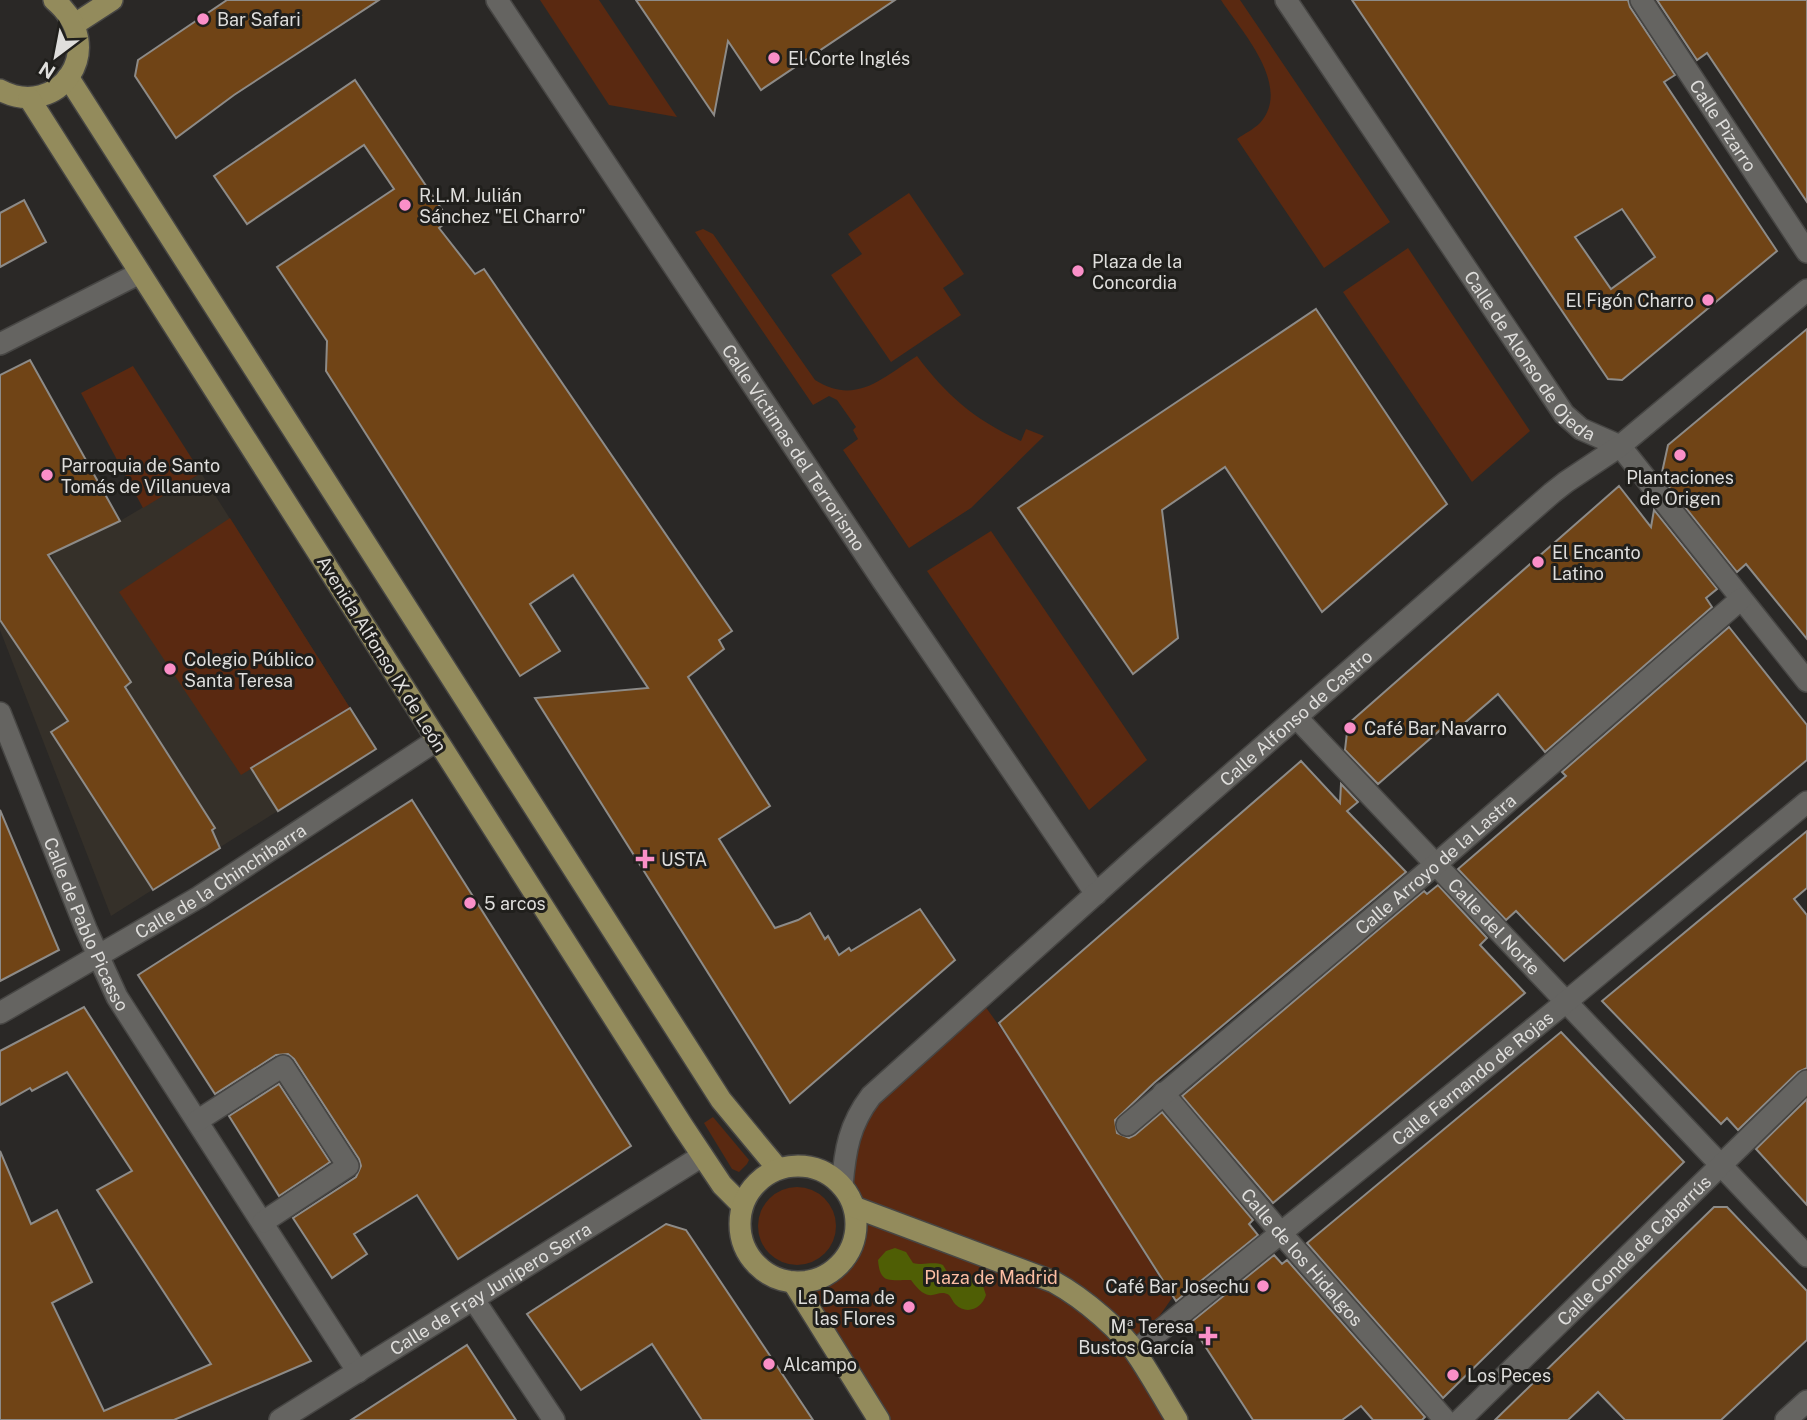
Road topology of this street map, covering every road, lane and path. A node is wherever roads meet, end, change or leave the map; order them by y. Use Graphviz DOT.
graph roads {
  1 [pos="54,0"];
  2 [pos="112,0"];
  3 [pos="497,0"];
  4 [pos="1286,0"];
  5 [pos="1641,0"];
  6 [pos="75,24"];
  7 [pos="68,77"];
  8 [pos="0,90"];
  9 [pos="29,98"];
  10 [pos="1807,251"];
  11 [pos="140,273"];
  12 [pos="1807,289"];
  13 [pos="0,344"];
  14 [pos="1620,446"];
  15 [pos="1741,599"];
  16 [pos="1807,681"];
  17 [pos="0,713"];
  18 [pos="1297,718"];
  19 [pos="437,740"];
  20 [pos="10,767"];
  21 [pos="1807,802"];
  22 [pos="1435,865"];
  23 [pos="1096,894"];
  24 [pos="99,956"];
  25 [pos="1566,1002"];
  26 [pos="0,1013"];
  27 [pos="1807,1081"];
  28 [pos="1163,1093"];
  29 [pos="197,1121"];
  30 [pos="1127,1125"];
  31 [pos="702,1156"];
  32 [pos="1721,1165"];
  33 [pos="778,1169"];
  34 [pos="842,1186"];
  35 [pos="743,1205"];
  36 [pos="854,1207"];
  37 [pos="262,1222"];
  38 [pos="1280,1232"];
  39 [pos="1807,1255"];
  40 [pos="793,1282"];
  41 [pos="474,1300"];
  42 [pos="1135,1351"];
  43 [pos="358,1372"];
  44 [pos="1807,1401"];
  45 [pos="280,1420"];
  46 [pos="554,1420"];
  47 [pos="879,1420"];
  48 [pos="1177,1420"];
  49 [pos="1445,1420"];
  50 [pos="1460,1420"];
  51 [pos="1786,1420"];
  1 -- 6 [label="main road"];
  2 -- 6 [label="main road"];
  3 -- 23 [label="street, Calle Víctimas del Terrorismo"];
  4 -- 14 [label="street, Calle de Alonso de Ojeda"];
  5 -- 10 [label="street, Calle Pizarro"];
  6 -- 7 [label="main road"];
  7 -- 9 [label="main road"];
  7 -- 33 [label="main road"];
  8 -- 9 [label="main road"];
  9 -- 11 [label="main road, Avenida Alfonso IX de León"];
  11 -- 13 [label="street"];
  11 -- 19 [label="main road, Avenida Alfonso IX de León"];
  12 -- 14 [label="street, Calle Alfonso de Castro"];
  14 -- 15 [label="street, Calle de Alonso de Ojeda"];
  14 -- 18 [label="street, Calle Alfonso de Castro"];
  15 -- 16 [label="street, Calle de Alonso de Ojeda"];
  15 -- 22 [label="street, Calle Arroyo de la Lastra"];
  17 -- 20 [label="street, Calle de Pablo Picasso"];
  18 -- 22 [label="street, Calle del Norte"];
  18 -- 23 [label="street, Calle Alfonso de Castro"];
  19 -- 24 [label="street, Calle de la Chinchibarra"];
  19 -- 31 [label="main road, Avenida Alfonso IX de León"];
  20 -- 24 [label="street, Calle de Pablo Picasso"];
  21 -- 25 [label="street, Calle Fernando de Rojas"];
  22 -- 25 [label="street, Calle del Norte"];
  22 -- 28 [label="street, Calle Arroyo de la Lastra"];
  23 -- 34 [label="street, Calle Alfonso de Castro"];
  24 -- 26 [label="street, Calle de la Chinchibarra"];
  24 -- 29 [label="street, Calle de Pablo Picasso"];
  25 -- 32 [label="street, Calle del Norte"];
  25 -- 38 [label="street, Calle Fernando de Rojas"];
  27 -- 32 [label="street, Calle Conde de Cabarrús"];
  28 -- 30 [label="street, Calle Arroyo de la Lastra"];
  28 -- 38 [label="street, Calle de los Hidalgos"];
  29 -- 37 [label="street, Calle de Pablo Picasso"];
  29 -- 37 [label="street"];
  31 -- 35 [label="main road, Avenida Alfonso IX de León"];
  31 -- 41 [label="street, Calle de Fray Junípero Serra"];
  32 -- 39 [label="street, Calle del Norte"];
  32 -- 50 [label="street, Calle Conde de Cabarrús"];
  33 -- 34 [label="main road"];
  33 -- 35 [label="main road"];
  34 -- 36 [label="main road"];
  35 -- 40 [label="main road"];
  36 -- 40 [label="main road"];
  36 -- 42 [label="main road"];
  37 -- 43 [label="street, Calle de Pablo Picasso"];
  38 -- 42 [label="street, Calle Fernando de Rojas"];
  38 -- 49 [label="street, Calle de los Hidalgos"];
  40 -- 47 [label="main road"];
  41 -- 43 [label="street, Calle de Fray Junípero Serra"];
  41 -- 46 [label="street"];
  42 -- 48 [label="main road"];
  43 -- 45 [label="street, Calle de Fray Junípero Serra"];
  44 -- 51 [label="street"];
}
